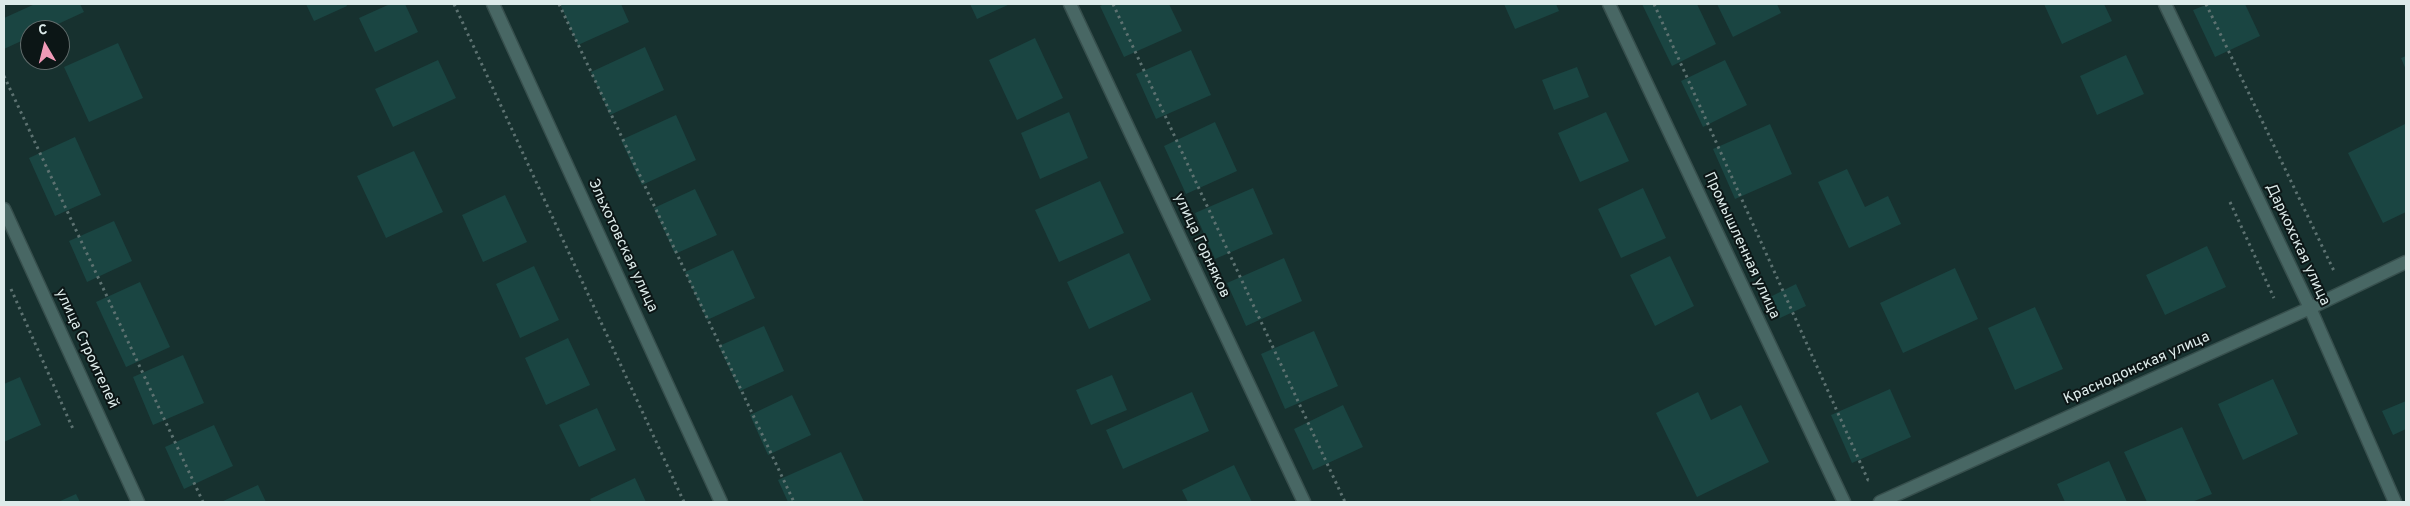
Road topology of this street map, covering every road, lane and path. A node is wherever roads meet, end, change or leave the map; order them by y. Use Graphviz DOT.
graph roads {
  1 [pos="454,4"];
  2 [pos="493,4"];
  3 [pos="559,4"];
  4 [pos="1070,4"];
  5 [pos="1113,4"];
  6 [pos="1609,4"];
  7 [pos="1654,4"];
  8 [pos="2165,4"];
  9 [pos="2206,4"];
  10 [pos="4,76"];
  11 [pos="2228,199"];
  12 [pos="4,209"];
  13 [pos="2406,262"];
  14 [pos="2336,275"];
  15 [pos="8,281"];
  16 [pos="2277,306"];
  17 [pos="2310,308"];
  18 [pos="73,429"];
  19 [pos="1877,476"];
  20 [pos="138,502"];
  21 [pos="203,502"];
  22 [pos="684,502"];
  23 [pos="721,502"];
  24 [pos="794,502"];
  25 [pos="1304,502"];
  26 [pos="1345,502"];
  27 [pos="1844,502"];
  28 [pos="1880,502"];
  29 [pos="2395,502"];
  1 -- 22 [label="path"];
  2 -- 23 [label="street, Эльхотовская улица"];
  3 -- 24 [label="path"];
  4 -- 25 [label="street, улица Горняков"];
  5 -- 26 [label="path"];
  6 -- 27 [label="street, Промышленная улица"];
  7 -- 19 [label="path"];
  8 -- 17 [label="street, Даркохская улица"];
  9 -- 14 [label="path"];
  10 -- 21 [label="path"];
  11 -- 16 [label="path"];
  12 -- 20 [label="street, улица Строителей"];
  13 -- 17 [label="street, Краснодонская улица"];
  15 -- 18 [label="path"];
  17 -- 28 [label="street, Краснодонская улица"];
  17 -- 29 [label="street, Даркохская улица"];
}
